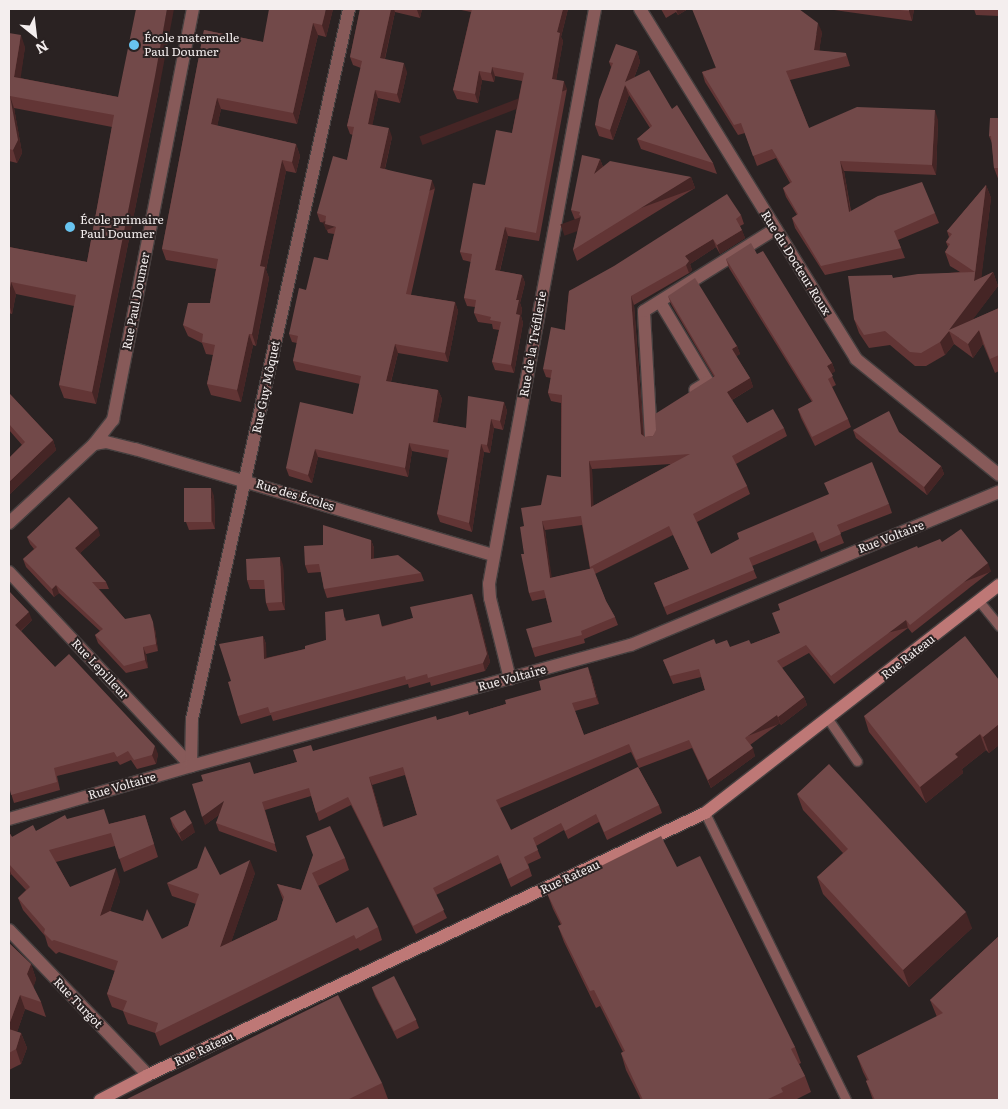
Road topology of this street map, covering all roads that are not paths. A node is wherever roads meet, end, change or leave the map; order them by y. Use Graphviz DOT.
graph roads {
  1 [pos="193,9"];
  2 [pos="349,9"];
  3 [pos="595,9"];
  4 [pos="640,9"];
  5 [pos="775,230"];
  6 [pos="660,302"];
  7 [pos="683,398"];
  8 [pos="651,438"];
  9 [pos="94,444"];
  10 [pos="999,476"];
  11 [pos="245,481"];
  12 [pos="999,492"];
  13 [pos="9,523"];
  14 [pos="494,555"];
  15 [pos="9,572"];
  16 [pos="999,586"];
  17 [pos="979,601"];
  18 [pos="999,626"];
  19 [pos="510,678"];
  20 [pos="828,719"];
  21 [pos="856,761"];
  22 [pos="191,766"];
  23 [pos="705,813"];
  24 [pos="9,819"];
  25 [pos="9,930"];
  26 [pos="148,1075"];
  27 [pos="100,1100"];
  28 [pos="846,1100"];
  1 -- 9 [label="street, Rue Paul Doumer"];
  2 -- 11 [label="street, Rue Guy Môquet"];
  3 -- 14 [label="street, Rue de la Tréfilerie"];
  4 -- 5 [label="street, Rue du Docteur Roux"];
  5 -- 6 [label="street"];
  5 -- 10 [label="street, Rue du Docteur Roux"];
  6 -- 7 [label="street"];
  6 -- 8 [label="street"];
  9 -- 11 [label="street, Rue des Écoles"];
  9 -- 13 [label="street, Rue Paul Doumer"];
  11 -- 14 [label="street, Rue des Écoles"];
  11 -- 22 [label="street, Rue Guy Môquet"];
  12 -- 19 [label="street, Rue Voltaire"];
  14 -- 19 [label="street, Rue de la Tréfilerie"];
  15 -- 22 [label="street, Rue Lepilleur"];
  16 -- 17 [label="street, Rue Rateau"];
  17 -- 18 [label="lane"];
  17 -- 20 [label="street, Rue Rateau"];
  19 -- 22 [label="street, Rue Voltaire"];
  20 -- 21 [label="lane"];
  20 -- 23 [label="street, Rue Rateau"];
  22 -- 24 [label="street, Rue Voltaire"];
  23 -- 26 [label="street, Rue Rateau"];
  23 -- 28 [label="lane"];
  25 -- 26 [label="street, Rue Turgot"];
  26 -- 27 [label="street, Rue Rateau"];
}
